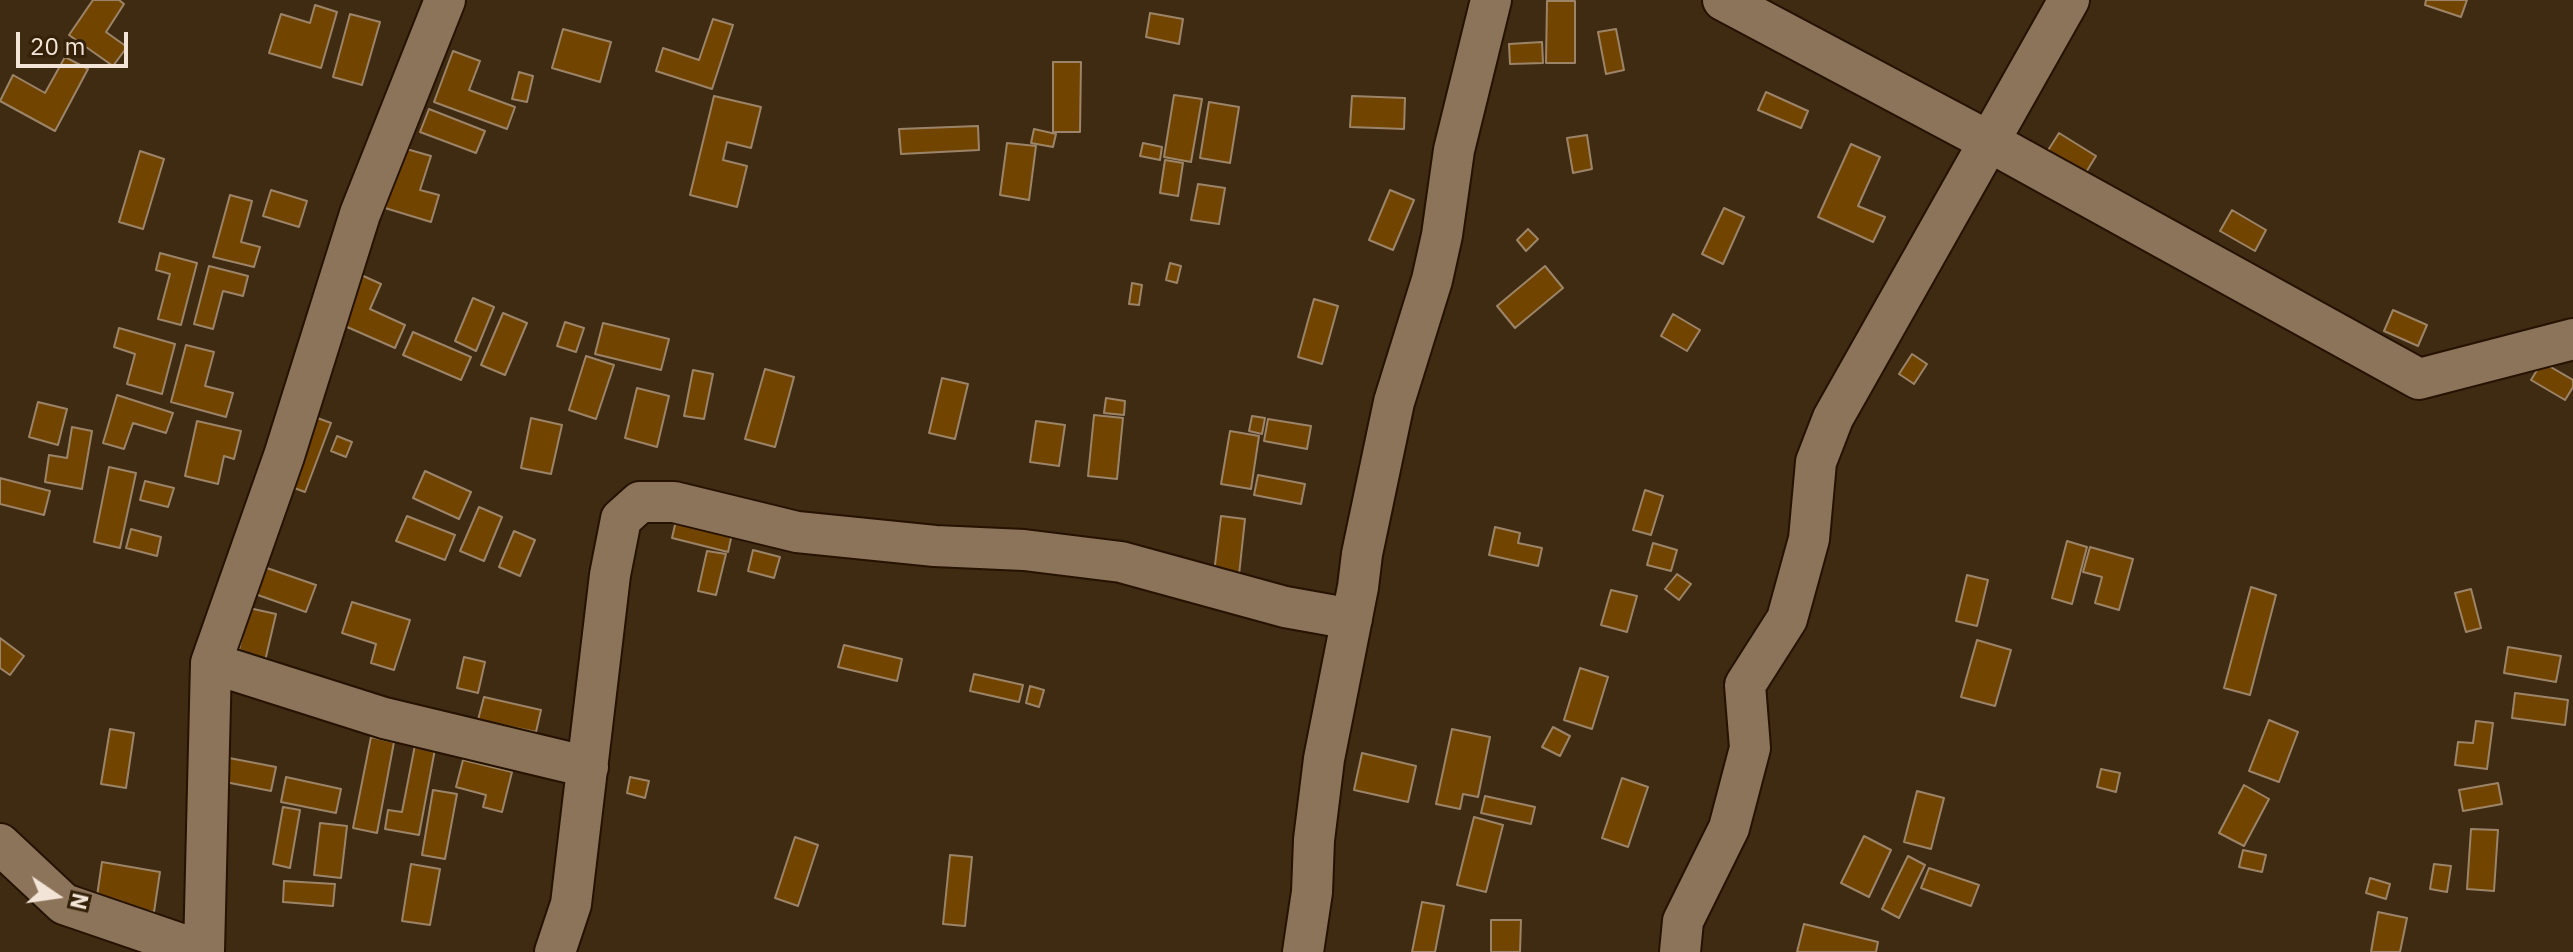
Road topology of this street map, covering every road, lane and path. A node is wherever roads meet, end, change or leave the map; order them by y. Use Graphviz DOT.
graph roads {
  1 [pos="445,0"];
  2 [pos="1491,0"];
  3 [pos="1723,0"];
  4 [pos="2069,0"];
  5 [pos="1988,141"];
  6 [pos="2573,339"];
  7 [pos="1352,619"];
  8 [pos="211,663"];
  9 [pos="588,767"];
  10 [pos="0,844"];
  11 [pos="204,952"];
  12 [pos="555,952"];
  13 [pos="1303,952"];
  14 [pos="1680,952"];
  1 -- 8 [label="street"];
  2 -- 7 [label="street"];
  3 -- 5 [label="street"];
  4 -- 5 [label="street"];
  5 -- 6 [label="street"];
  5 -- 14 [label="street"];
  7 -- 9 [label="street"];
  7 -- 13 [label="street"];
  8 -- 9 [label="street"];
  8 -- 11 [label="street"];
  9 -- 12 [label="street"];
  10 -- 11 [label="street"];
}
